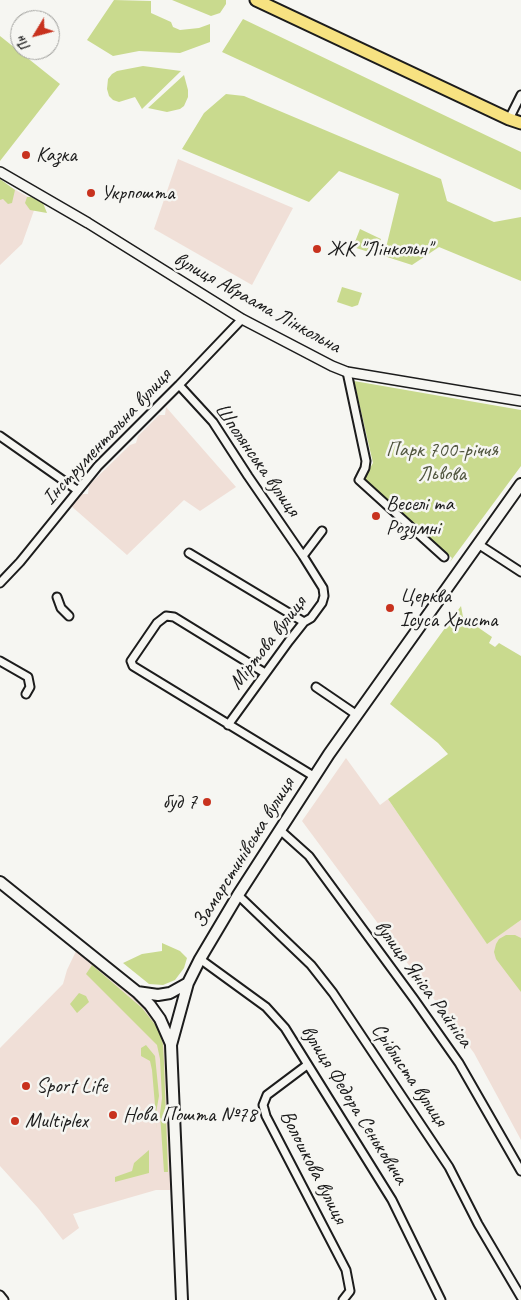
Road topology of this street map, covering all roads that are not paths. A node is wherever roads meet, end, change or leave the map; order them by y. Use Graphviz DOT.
graph roads {
  1 [pos="256,0"];
  2 [pos="521,95"];
  3 [pos="509,119"];
  4 [pos="521,123"];
  5 [pos="0,172"];
  6 [pos="242,319"];
  7 [pos="347,372"];
  8 [pos="180,385"];
  9 [pos="521,401"];
  10 [pos="0,436"];
  11 [pos="521,484"];
  12 [pos="77,490"];
  13 [pos="322,531"];
  14 [pos="478,544"];
  15 [pos="189,553"];
  16 [pos="303,556"];
  17 [pos="444,557"];
  18 [pos="521,572"];
  19 [pos="0,583"];
  20 [pos="57,597"];
  21 [pos="69,616"];
  22 [pos="304,622"];
  23 [pos="0,661"];
  24 [pos="265,673"];
  25 [pos="316,687"];
  26 [pos="26,694"];
  27 [pos="357,715"];
  28 [pos="228,725"];
  29 [pos="315,777"];
  30 [pos="280,830"];
  31 [pos="0,882"];
  32 [pos="238,895"];
  33 [pos="59,930"];
  34 [pos="85,953"];
  35 [pos="200,959"];
  36 [pos="188,983"];
  37 [pos="137,992"];
  38 [pos="171,1045"];
  39 [pos="307,1065"];
  40 [pos="521,1171"];
  41 [pos="0,1294"];
  42 [pos="521,1297"];
  43 [pos="4,1300"];
  44 [pos="182,1300"];
  45 [pos="343,1300"];
  46 [pos="441,1300"];
  1 -- 3 [label="main road"];
  2 -- 3 [label="street"];
  3 -- 4 [label="main road"];
  5 -- 6 [label="street, вулиця Авраама Лінкольна"];
  6 -- 7 [label="street, вулиця Авраама Лінкольна"];
  6 -- 8 [label="street, Інструментальна вулиця"];
  7 -- 9 [label="street, вулиця Авраама Лінкольна"];
  7 -- 17 [label="street"];
  8 -- 12 [label="street, Інструментальна вулиця"];
  8 -- 16 [label="street, Шполянська вулиця"];
  10 -- 12 [label="street"];
  11 -- 14 [label="main road, Замарстинівська вулиця"];
  12 -- 19 [label="street, Інструментальна вулиця"];
  13 -- 16 [label="street"];
  14 -- 18 [label="street"];
  14 -- 27 [label="main road, Замарстинівська вулиця"];
  15 -- 22 [label="street"];
  16 -- 22 [label="street, Міртова вулиця"];
  20 -- 21 [label="street"];
  22 -- 24 [label="street, Міртова вулиця"];
  23 -- 26 [label="street"];
  24 -- 28 [label="street, Міртова вулиця"];
  24 -- 28 [label="street"];
  25 -- 27 [label="street"];
  27 -- 29 [label="main road, Замарстинівська вулиця"];
  28 -- 29 [label="street"];
  29 -- 30 [label="main road, Замарстинівська вулиця"];
  30 -- 32 [label="main road, Замарстинівська вулиця"];
  30 -- 40 [label="street, вулиця Яніса Райніса"];
  31 -- 33 [label="main road"];
  32 -- 35 [label="main road, Замарстинівська вулиця"];
  32 -- 42 [label="street, Сріблиста вулиця"];
  33 -- 34 [label="main road"];
  33 -- 37 [label="main road"];
  35 -- 36 [label="main road, Замарстинівська вулиця"];
  35 -- 39 [label="street, вулиця Федора Сеньковича"];
  36 -- 37 [label="main road"];
  36 -- 38 [label="main road, Замарстинівська вулиця"];
  37 -- 38 [label="main road"];
  38 -- 44 [label="main road, Замарстинівська вулиця"];
  39 -- 45 [label="street, Волошкова вулиця"];
  39 -- 46 [label="street, вулиця Федора Сеньковича"];
  41 -- 43 [label="street"];
}
